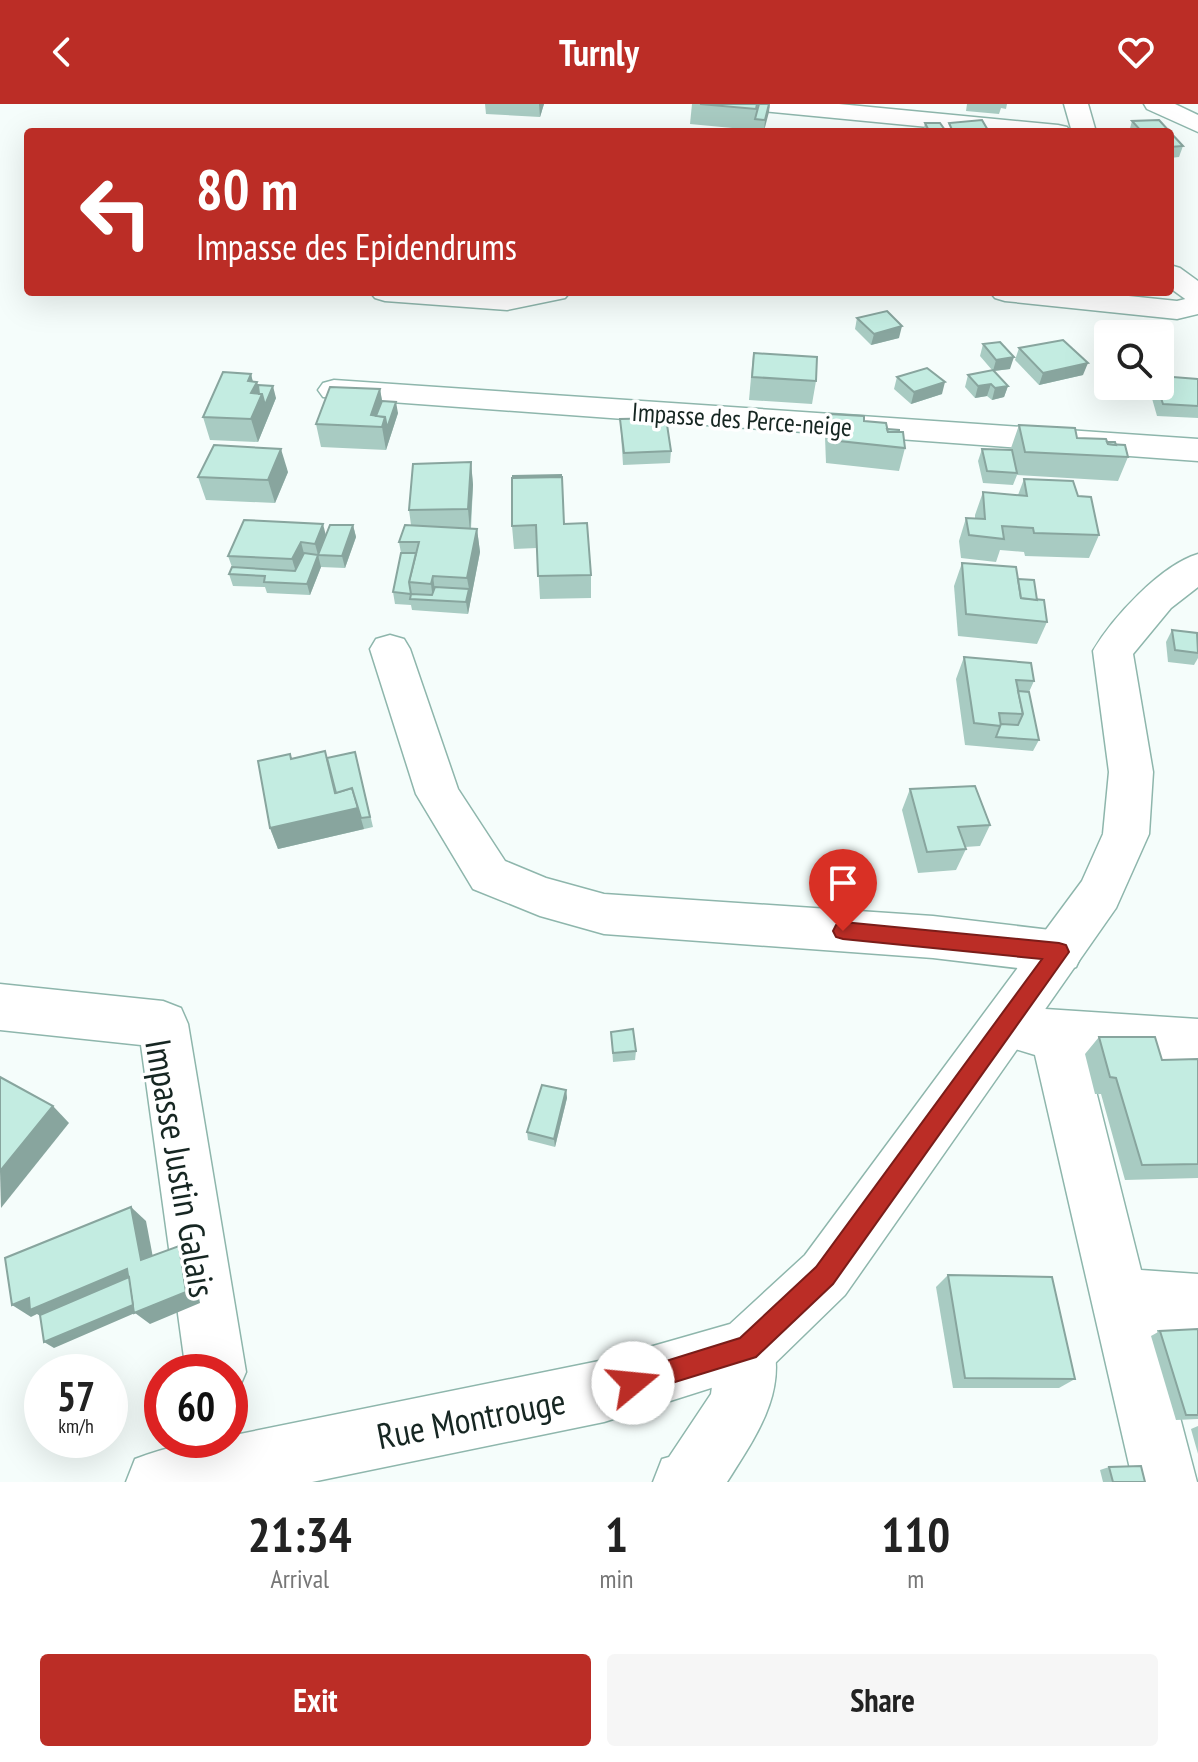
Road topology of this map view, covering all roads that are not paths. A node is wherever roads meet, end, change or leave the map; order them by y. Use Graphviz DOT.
graph roads {
  1 [pos="762,104"];
  2 [pos="1076,104"];
  3 [pos="1156,104"];
  4 [pos="1198,125"];
  5 [pos="1016,128"];
  6 [pos="1083,128"];
  7 [pos="1174,277"];
  8 [pos="1198,295"];
  9 [pos="439,296"];
  10 [pos="543,296"];
  11 [pos="1043,296"];
  12 [pos="1198,305"];
  13 [pos="334,390"];
  14 [pos="1198,450"];
  15 [pos="1198,567"];
  16 [pos="390,649"];
  17 [pos="1059,952"];
  18 [pos="0,1007"];
  19 [pos="1030,1031"];
  20 [pos="1198,1043"];
  21 [pos="1119,1298"];
  22 [pos="1198,1303"];
  23 [pos="747,1349"];
  24 [pos="213,1354"];
  25 [pos="248,1450"];
  26 [pos="216,1458"];
  27 [pos="158,1482"];
  28 [pos="685,1482"];
  29 [pos="1165,1482"];
  1 -- 5 [label="street"];
  2 -- 6 [label="street"];
  3 -- 4 [label="street"];
  7 -- 8 [label="street"];
  9 -- 10 [label="street"];
  11 -- 12 [label="street"];
  13 -- 14 [label="street, Impasse des Perce-neige"];
  15 -- 17 [label="street, Rue Montrouge"];
  16 -- 17 [label="street"];
  17 -- 19 [label="street, Rue Montrouge"];
  18 -- 24 [label="street, Impasse Justin Galais"];
  19 -- 20 [label="street"];
  19 -- 21 [label="street"];
  19 -- 23 [label="street, Rue Montrouge"];
  21 -- 22 [label="street"];
  21 -- 29 [label="street"];
  23 -- 25 [label="street, Rue Montrouge"];
  23 -- 28 [label="street"];
  26 -- 27 [label="street, Rue Montrouge"];
}
